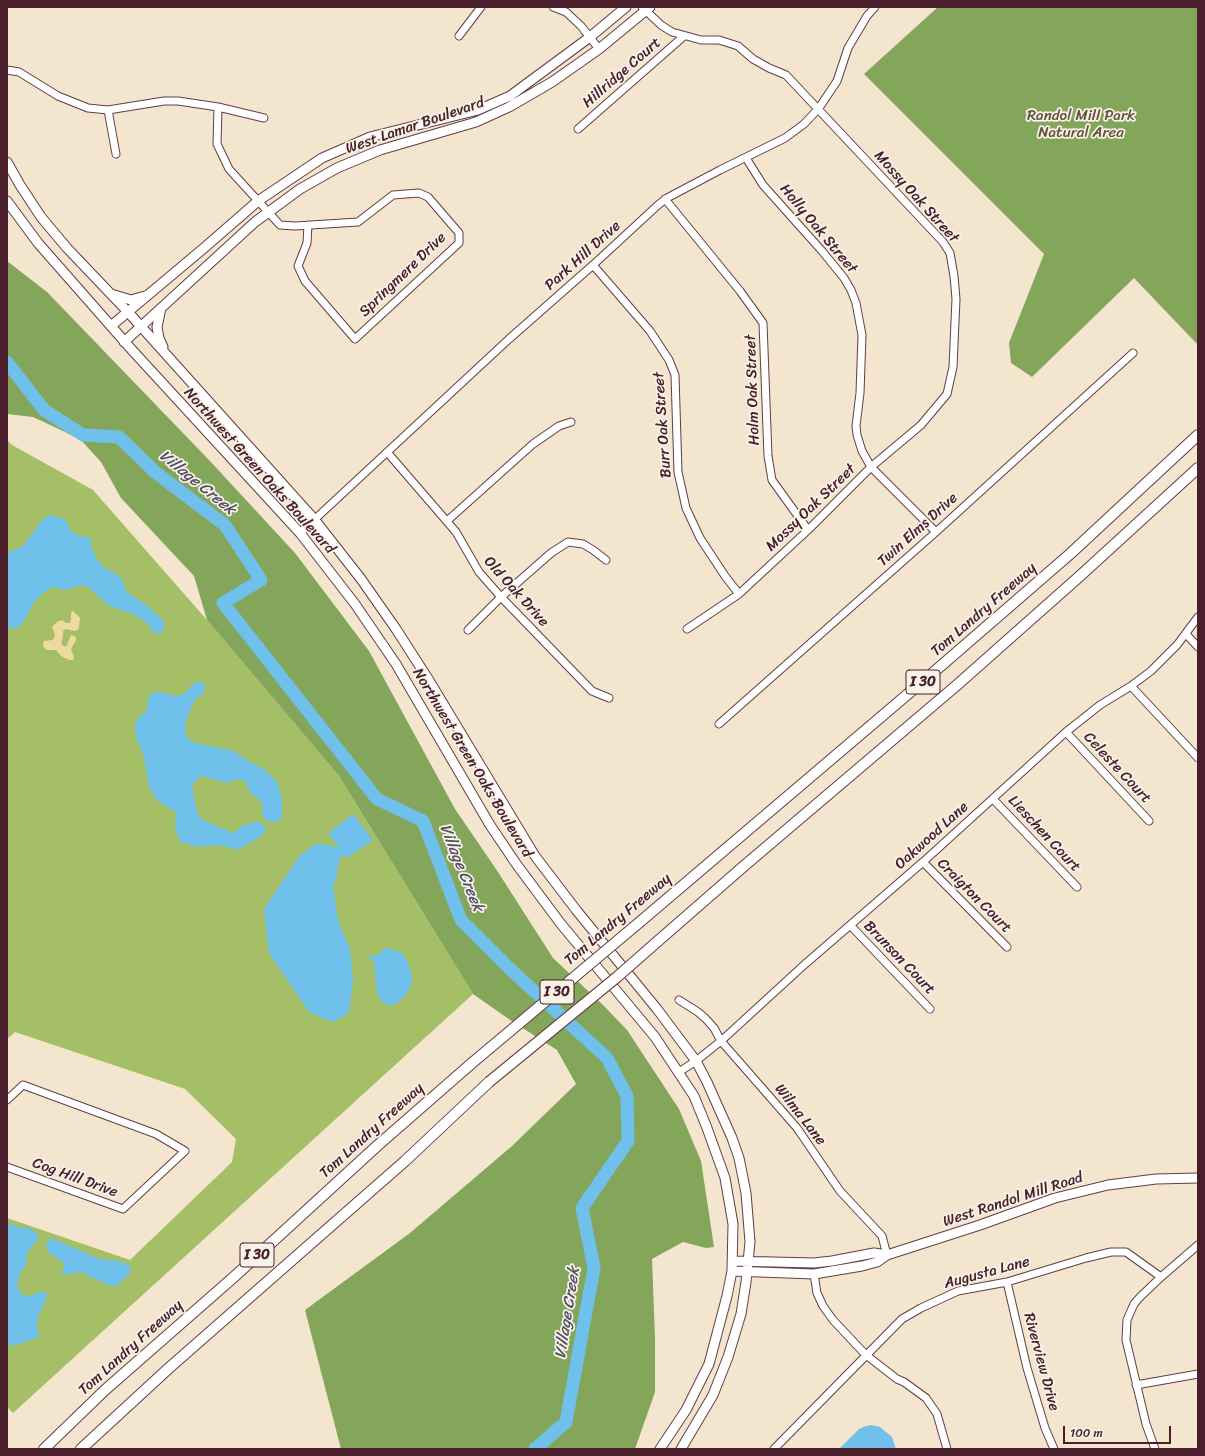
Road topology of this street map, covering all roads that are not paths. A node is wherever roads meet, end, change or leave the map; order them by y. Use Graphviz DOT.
graph roads {
  1 [pos="481,7"];
  2 [pos="553,7"];
  3 [pos="626,7"];
  4 [pos="875,7"];
  5 [pos="646,8"];
  6 [pos="459,36"];
  7 [pos="684,36"];
  8 [pos="590,37"];
  9 [pos="599,49"];
  10 [pos="7,70"];
  11 [pos="218,107"];
  12 [pos="819,108"];
  13 [pos="108,110"];
  14 [pos="264,118"];
  15 [pos="578,129"];
  16 [pos="116,154"];
  17 [pos="746,158"];
  18 [pos="7,162"];
  19 [pos="665,199"];
  20 [pos="7,201"];
  21 [pos="258,201"];
  22 [pos="268,211"];
  23 [pos="308,225"];
  24 [pos="593,265"];
  25 [pos="110,294"];
  26 [pos="150,294"];
  27 [pos="161,308"];
  28 [pos="128,312"];
  29 [pos="111,326"];
  30 [pos="141,327"];
  31 [pos="124,342"];
  32 [pos="1133,353"];
  33 [pos="167,355"];
  34 [pos="571,422"];
  35 [pos="1198,435"];
  36 [pos="387,452"];
  37 [pos="871,468"];
  38 [pos="1198,468"];
  39 [pos="314,519"];
  40 [pos="447,521"];
  41 [pos="808,530"];
  42 [pos="936,532"];
  43 [pos="300,533"];
  44 [pos="606,560"];
  45 [pos="739,594"];
  46 [pos="501,598"];
  47 [pos="1198,617"];
  48 [pos="687,629"];
  49 [pos="468,630"];
  50 [pos="1186,634"];
  51 [pos="1198,647"];
  52 [pos="1131,686"];
  53 [pos="609,698"];
  54 [pos="719,724"];
  55 [pos="1066,732"];
  56 [pos="1198,758"];
  57 [pos="993,799"];
  58 [pos="1149,821"];
  59 [pos="923,862"];
  60 [pos="1077,887"];
  61 [pos="850,925"];
  62 [pos="1007,948"];
  63 [pos="679,1000"];
  64 [pos="930,1009"];
  65 [pos="722,1041"];
  66 [pos="696,1062"];
  67 [pos="679,1072"];
  68 [pos="7,1100"];
  69 [pos="7,1167"];
  70 [pos="1198,1178"];
  71 [pos="1198,1245"];
  72 [pos="886,1256"];
  73 [pos="732,1261"];
  74 [pos="748,1262"];
  75 [pos="732,1271"];
  76 [pos="747,1272"];
  77 [pos="814,1274"];
  78 [pos="1161,1276"];
  79 [pos="1007,1282"];
  80 [pos="866,1355"];
  81 [pos="1198,1374"];
  82 [pos="1136,1385"];
  83 [pos="44,1449"];
  84 [pos="81,1449"];
  85 [pos="660,1449"];
  86 [pos="681,1449"];
  87 [pos="774,1449"];
  88 [pos="947,1449"];
  89 [pos="1054,1449"];
  90 [pos="1155,1449"];
  1 -- 6 [label="street"];
  2 -- 8 [label="street"];
  3 -- 8 [label="main road, West Lamar Boulevard"];
  4 -- 12 [label="street, Park Hill Drive"];
  5 -- 7 [label="street, Mossy Oak Street"];
  5 -- 9 [label="main road, West Lamar Boulevard"];
  7 -- 12 [label="street, Mossy Oak Street"];
  7 -- 15 [label="street, Hillridge Court"];
  8 -- 9 [label="street"];
  8 -- 21 [label="main road, West Lamar Boulevard"];
  9 -- 22 [label="main road, West Lamar Boulevard"];
  10 -- 13 [label="street"];
  11 -- 13 [label="street"];
  11 -- 14 [label="street"];
  11 -- 21 [label="street, Springmere Drive"];
  12 -- 17 [label="street, Park Hill Drive"];
  12 -- 37 [label="street, Mossy Oak Street"];
  13 -- 16 [label="street"];
  17 -- 19 [label="street, Park Hill Drive"];
  17 -- 37 [label="street, Holly Oak Street"];
  18 -- 25 [label="main road, Northwest Green Oaks Boulevard"];
  19 -- 24 [label="street, Park Hill Drive"];
  19 -- 41 [label="street, Holm Oak Street"];
  20 -- 29 [label="main road, Northwest Green Oaks Boulevard"];
  21 -- 22 [label="street, Springmere Drive"];
  21 -- 26 [label="main road, West Lamar Boulevard"];
  22 -- 23 [label="street, Springmere Drive"];
  22 -- 27 [label="main road, West Lamar Boulevard"];
  23 -- 23 [label="street, Springmere Drive"];
  24 -- 36 [label="street, Park Hill Drive"];
  24 -- 45 [label="street, Burr Oak Street"];
  25 -- 26 [label="main road"];
  25 -- 28 [label="main road, Northwest Green Oaks Boulevard"];
  26 -- 28 [label="main road, West Lamar Boulevard"];
  27 -- 30 [label="main road, West Lamar Boulevard"];
  27 -- 33 [label="main road"];
  28 -- 29 [label="main road, West Lamar Boulevard"];
  28 -- 30 [label="main road, Northwest Green Oaks Boulevard"];
  29 -- 31 [label="main road, Northwest Green Oaks Boulevard"];
  30 -- 31 [label="main road, West Lamar Boulevard"];
  30 -- 33 [label="main road, Northwest Green Oaks Boulevard"];
  31 -- 43 [label="main road, Northwest Green Oaks Boulevard"];
  32 -- 42 [label="street, Twin Elms Drive"];
  33 -- 39 [label="main road, Northwest Green Oaks Boulevard"];
  34 -- 40 [label="street"];
  35 -- 83 [label="highway, Tom Landry Freeway / I 30, bridge"];
  36 -- 39 [label="street, Park Hill Drive"];
  36 -- 40 [label="street, Old Oak Drive"];
  37 -- 41 [label="street, Mossy Oak Street"];
  37 -- 42 [label="street, Holly Oak Street"];
  38 -- 84 [label="highway, I 30, bridge"];
  39 -- 43 [label="street, Park Hill Drive"];
  39 -- 66 [label="main road, Northwest Green Oaks Boulevard"];
  40 -- 46 [label="street, Old Oak Drive"];
  41 -- 45 [label="street, Mossy Oak Street"];
  42 -- 54 [label="street, Twin Elms Drive"];
  43 -- 67 [label="main road, Northwest Green Oaks Boulevard"];
  44 -- 46 [label="street"];
  45 -- 48 [label="street, Mossy Oak Street"];
  46 -- 49 [label="street"];
  46 -- 53 [label="street, Old Oak Drive"];
  47 -- 50 [label="street, Oakwood Lane"];
  50 -- 51 [label="street"];
  50 -- 52 [label="street, Oakwood Lane"];
  52 -- 55 [label="street, Oakwood Lane"];
  52 -- 56 [label="street"];
  55 -- 57 [label="street, Oakwood Lane"];
  55 -- 58 [label="street, Celeste Court"];
  57 -- 59 [label="street, Oakwood Lane"];
  57 -- 60 [label="street, Lieschen Court"];
  59 -- 61 [label="street, Oakwood Lane"];
  59 -- 62 [label="street, Craigton Court"];
  61 -- 64 [label="street, Brunson Court"];
  61 -- 65 [label="street, Oakwood Lane"];
  63 -- 65 [label="street, Wilma Lane"];
  65 -- 66 [label="street, Oakwood Lane"];
  65 -- 72 [label="street, Wilma Lane"];
  66 -- 67 [label="street, Oakwood Lane"];
  66 -- 74 [label="main road, Northwest Green Oaks Boulevard"];
  67 -- 73 [label="main road, Northwest Green Oaks Boulevard"];
  68 -- 69 [label="street, Cog Hill Drive"];
  70 -- 72 [label="main road, West Randol Mill Road"];
  71 -- 78 [label="street"];
  72 -- 74 [label="main road, West Randol Mill Road"];
  72 -- 77 [label="main road, West Randol Mill Road"];
  73 -- 74 [label="main road, West Randol Mill Road"];
  73 -- 75 [label="main road, Northwest Green Oaks Boulevard"];
  74 -- 76 [label="main road, Northwest Green Oaks Boulevard"];
  75 -- 76 [label="main road, West Randol Mill Road"];
  75 -- 85 [label="main road, Northwest Green Oaks Boulevard"];
  76 -- 77 [label="main road, West Randol Mill Road"];
  76 -- 86 [label="main road, Northwest Green Oaks Boulevard"];
  77 -- 80 [label="street"];
  78 -- 79 [label="street, Augusta Lane"];
  78 -- 82 [label="street"];
  79 -- 80 [label="street, Augusta Lane"];
  79 -- 89 [label="street, Riverview Drive"];
  80 -- 87 [label="street, Augusta Lane"];
  80 -- 88 [label="street"];
  81 -- 82 [label="street"];
  82 -- 90 [label="street"];
}
